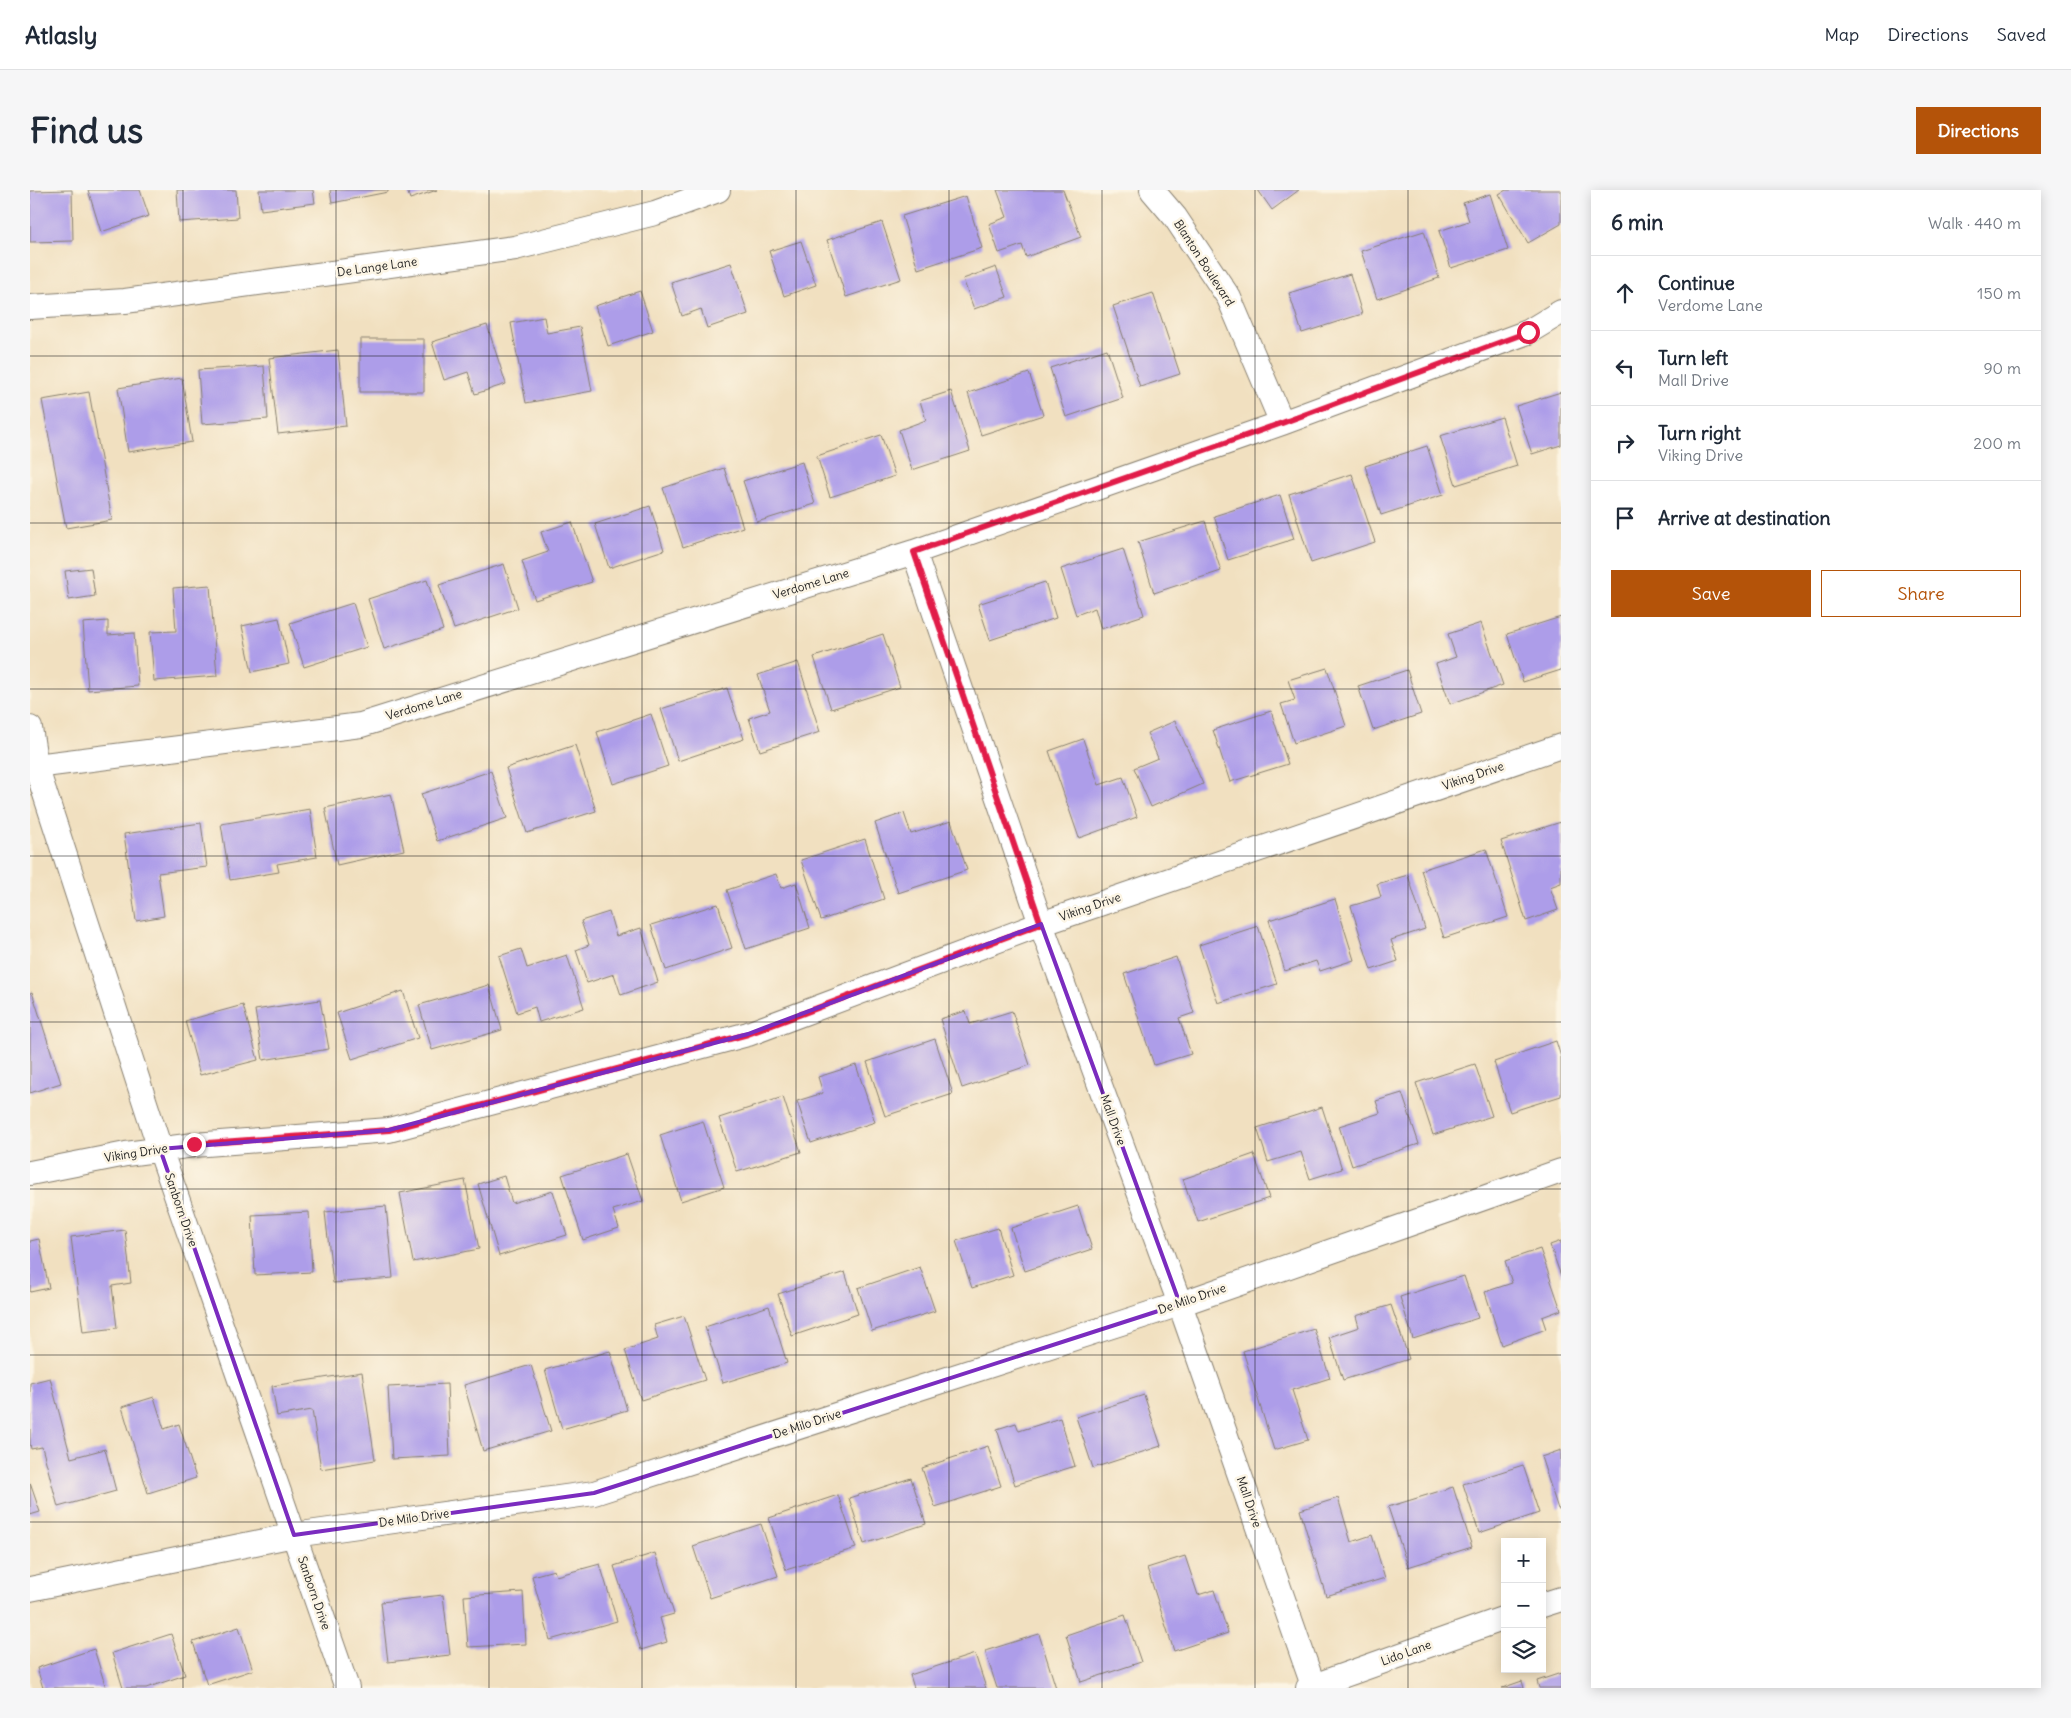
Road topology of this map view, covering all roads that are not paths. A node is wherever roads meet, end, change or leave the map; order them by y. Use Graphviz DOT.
graph roads {
  1 [pos="718,190"];
  2 [pos="1152,190"];
  3 [pos="30,307"];
  4 [pos="1561,312"];
  5 [pos="1282,423"];
  6 [pos="914,552"];
  7 [pos="30,728"];
  8 [pos="1561,746"];
  9 [pos="36,766"];
  10 [pos="1041,924"];
  11 [pos="160,1150"];
  12 [pos="1561,1171"];
  13 [pos="30,1172"];
  14 [pos="1180,1304"];
  15 [pos="294,1535"];
  16 [pos="30,1589"];
  17 [pos="1561,1598"];
  18 [pos="1546,1604"];
  19 [pos="1501,1619"];
  20 [pos="1312,1687"];
  21 [pos="347,1688"];
  1 -- 3 [label="street, De Lange Lane"];
  2 -- 5 [label="street, Blanton Boulevard"];
  4 -- 5 [label="street, Verdome Lane"];
  5 -- 6 [label="street, Verdome Lane"];
  6 -- 9 [label="street, Verdome Lane"];
  6 -- 10 [label="street, Mall Drive"];
  7 -- 9 [label="street, Sanborn Drive"];
  8 -- 10 [label="street, Viking Drive"];
  9 -- 11 [label="street, Sanborn Drive"];
  10 -- 11 [label="street, Viking Drive"];
  10 -- 14 [label="street, Mall Drive"];
  11 -- 13 [label="street, Viking Drive"];
  11 -- 15 [label="street, Sanborn Drive"];
  12 -- 14 [label="street, De Milo Drive"];
  14 -- 15 [label="street, De Milo Drive"];
  14 -- 20 [label="street, Mall Drive"];
  15 -- 16 [label="street, De Milo Drive"];
  15 -- 21 [label="street, Sanborn Drive"];
  17 -- 18 [label="street"];
  19 -- 20 [label="street, Lido Lane"];
}
